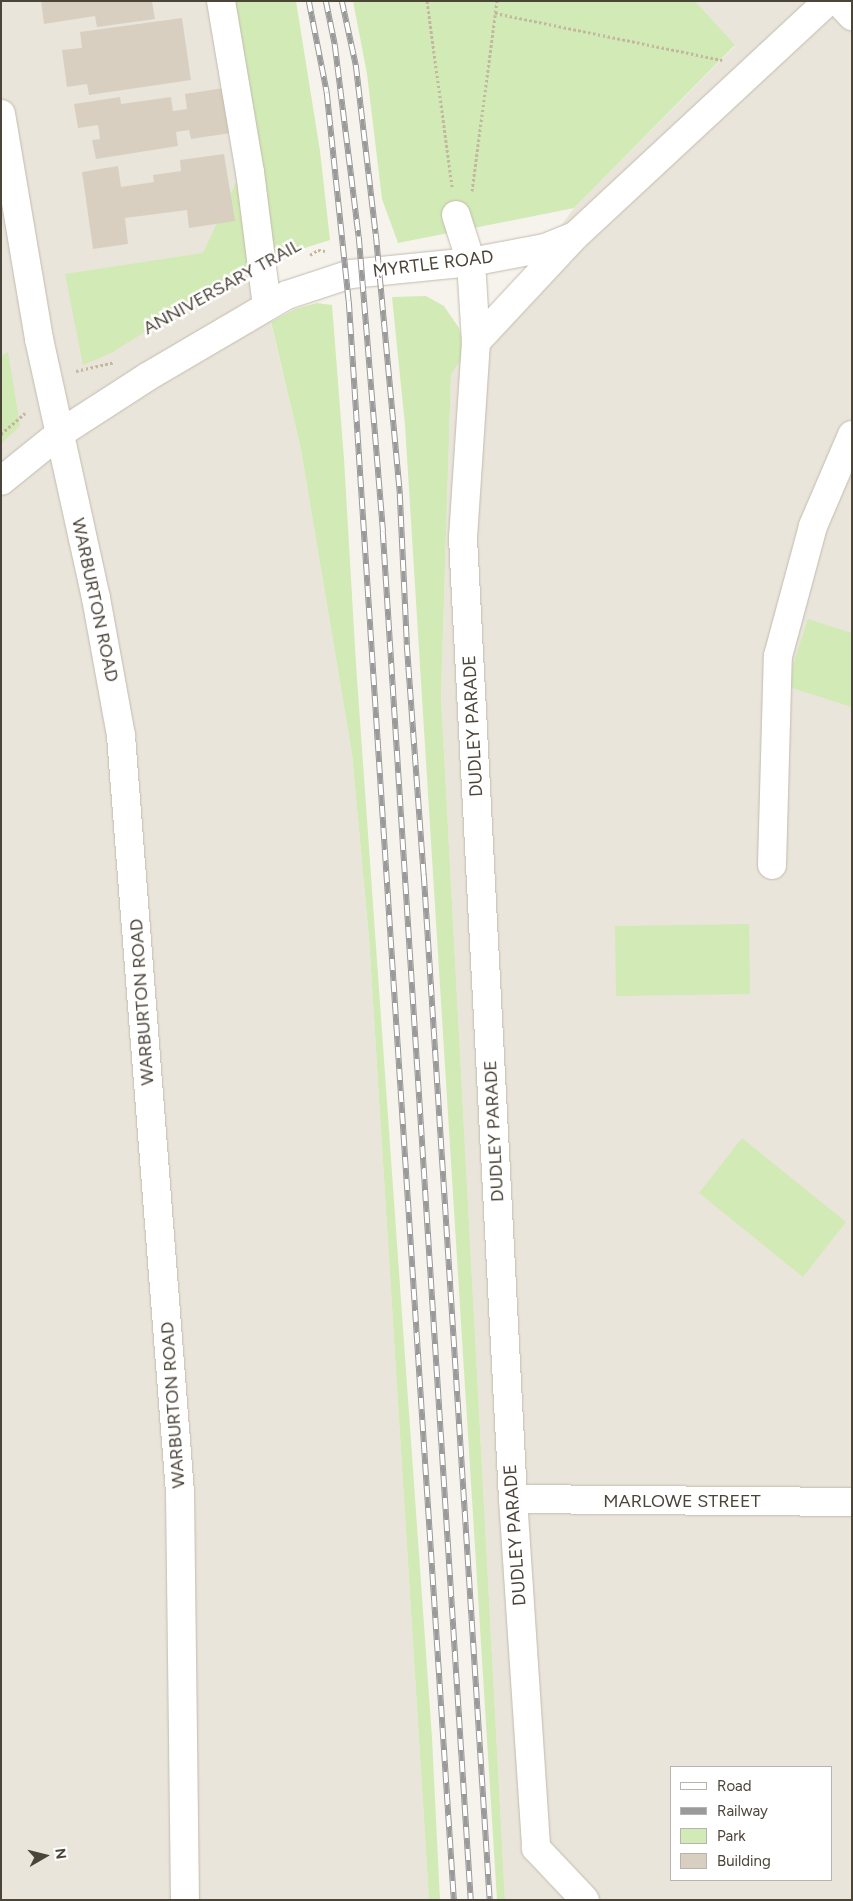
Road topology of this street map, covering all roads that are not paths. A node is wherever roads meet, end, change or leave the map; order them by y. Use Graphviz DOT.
graph roads {
  1 [pos="221,1"];
  2 [pos="828,1"];
  3 [pos="838,1"];
  4 [pos="852,16"];
  5 [pos="1,114"];
  6 [pos="6,180"];
  7 [pos="456,215"];
  8 [pos="575,236"];
  9 [pos="471,262"];
  10 [pos="267,306"];
  11 [pos="476,342"];
  12 [pos="59,434"];
  13 [pos="852,435"];
  14 [pos="1,481"];
  15 [pos="772,865"];
  16 [pos="513,1500"];
  17 [pos="852,1502"];
  18 [pos="186,1900"];
  19 [pos="585,1900"];
  1 -- 10 [label="street"];
  2 -- 8 [label="street, MYRTLE ROAD"];
  3 -- 4 [label="street"];
  5 -- 6 [label="street, WARBURTON ROAD"];
  6 -- 12 [label="street, WARBURTON ROAD"];
  7 -- 9 [label="street, DUDLEY PARADE"];
  8 -- 9 [label="street, MYRTLE ROAD"];
  8 -- 11 [label="street"];
  9 -- 10 [label="street, MYRTLE ROAD"];
  9 -- 11 [label="street, DUDLEY PARADE"];
  10 -- 12 [label="street, MYRTLE ROAD"];
  11 -- 16 [label="street, DUDLEY PARADE"];
  12 -- 14 [label="street, MYRTLE ROAD"];
  12 -- 18 [label="street, WARBURTON ROAD"];
  13 -- 15 [label="street"];
  16 -- 17 [label="street, MARLOWE STREET"];
  16 -- 19 [label="street, DUDLEY PARADE"];
}
